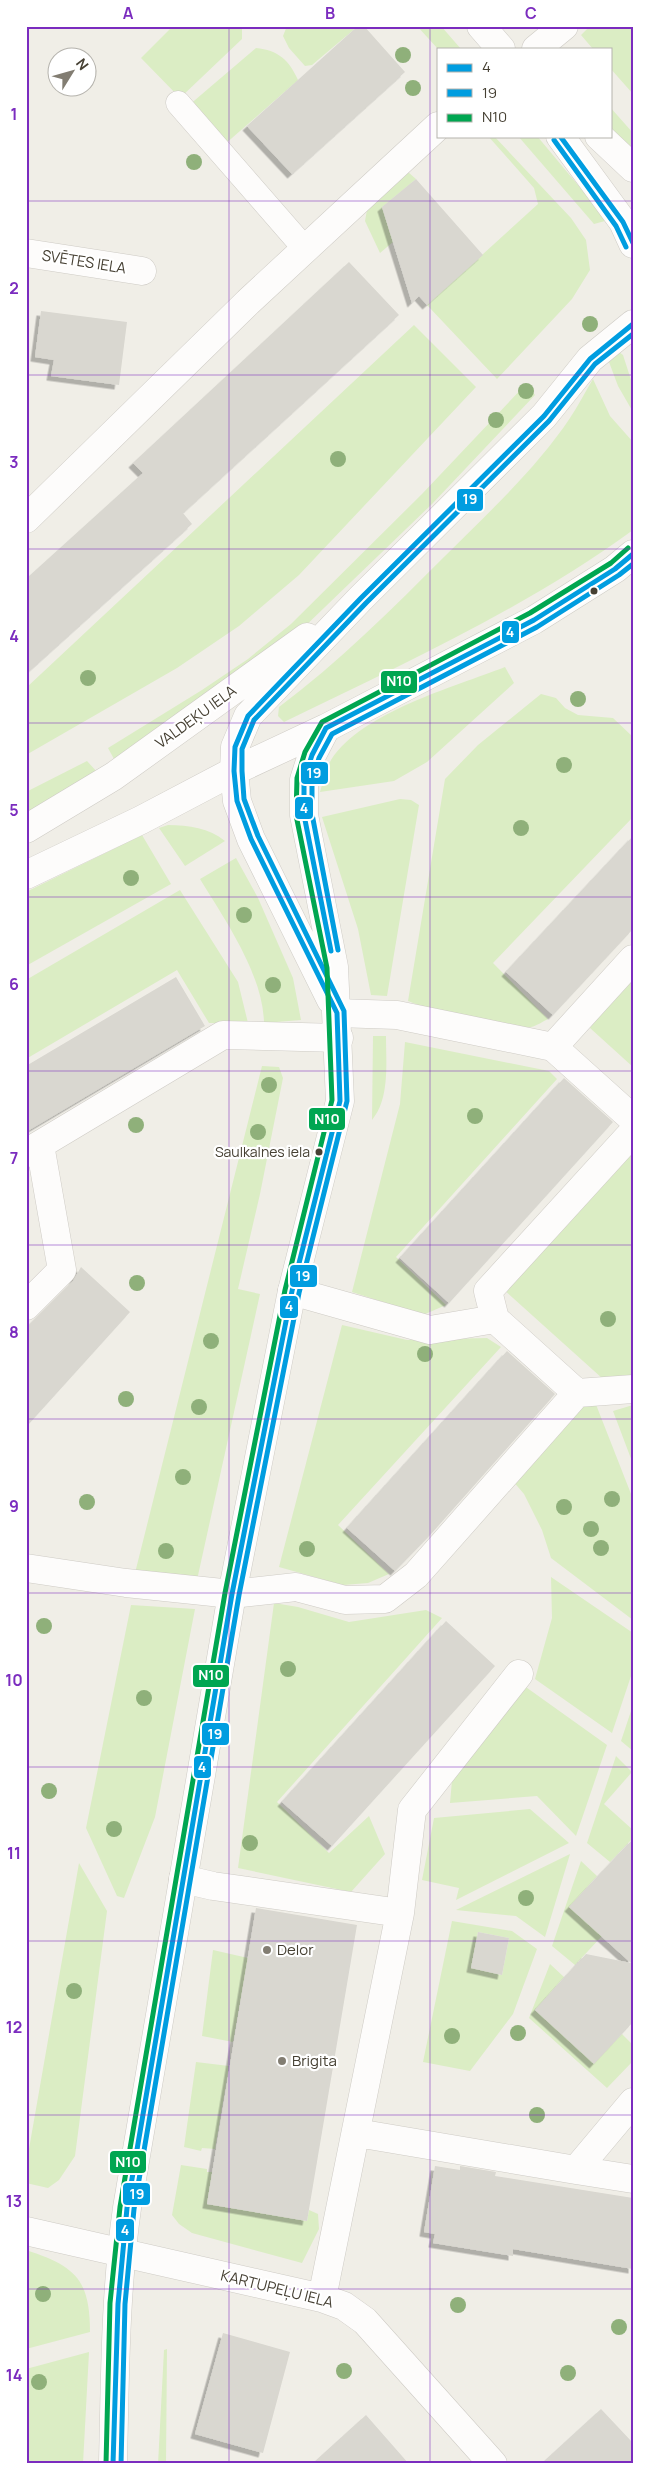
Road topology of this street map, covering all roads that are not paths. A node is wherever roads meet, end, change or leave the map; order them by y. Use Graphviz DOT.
graph roads {
  1 [pos="481,26"];
  2 [pos="564,26"];
  3 [pos="500,48"];
  4 [pos="537,48"];
  5 [pos="178,103"];
  6 [pos="437,127"];
  7 [pos="561,138"];
  8 [pos="601,138"];
  9 [pos="633,168"];
  10 [pos="633,244"];
  11 [pos="306,250"];
  12 [pos="26,252"];
  13 [pos="142,271"];
  14 [pos="633,324"];
  15 [pos="26,519"];
  16 [pos="633,554"];
  17 [pos="361,598"];
  18 [pos="326,728"];
  19 [pos="234,771"];
  20 [pos="26,829"];
  21 [pos="26,876"];
  22 [pos="633,959"];
  23 [pos="338,1025"];
  24 [pos="553,1047"];
  25 [pos="633,1119"];
  26 [pos="633,1132"];
  27 [pos="33,1149"];
  28 [pos="292,1292"];
  29 [pos="26,1306"];
  30 [pos="495,1319"];
  31 [pos="633,1390"];
  32 [pos="578,1393"];
  33 [pos="26,1568"];
  34 [pos="232,1594"];
  35 [pos="519,1674"];
  36 [pos="183,1879"];
  37 [pos="400,1913"];
  38 [pos="633,2102"];
  39 [pos="357,2133"];
  40 [pos="576,2170"];
  41 [pos="633,2179"];
  42 [pos="26,2231"];
  43 [pos="121,2253"];
  44 [pos="322,2298"];
  45 [pos="114,2464"];
  46 [pos="493,2464"];
  1 -- 3 [label="street"];
  2 -- 4 [label="street"];
  5 -- 11 [label="lane"];
  6 -- 11 [label="street"];
  7 -- 10 [label="street"];
  8 -- 9 [label="street"];
  11 -- 15 [label="street"];
  12 -- 13 [label="street, SVĒTES IELA"];
  14 -- 17 [label="street, VALDEĶU IELA"];
  16 -- 18 [label="street"];
  17 -- 19 [label="street, VALDEĶU IELA"];
  17 -- 20 [label="street, VALDEĶU IELA"];
  18 -- 19 [label="street"];
  18 -- 23 [label="street"];
  19 -- 21 [label="street"];
  19 -- 23 [label="street"];
  22 -- 24 [label="street"];
  23 -- 24 [label="street"];
  23 -- 27 [label="street"];
  23 -- 28 [label="street"];
  24 -- 25 [label="street"];
  26 -- 30 [label="street"];
  27 -- 29 [label="street"];
  28 -- 30 [label="street"];
  28 -- 34 [label="street"];
  30 -- 32 [label="street"];
  31 -- 32 [label="street"];
  32 -- 34 [label="street"];
  33 -- 34 [label="street"];
  34 -- 36 [label="street"];
  35 -- 37 [label="street"];
  36 -- 37 [label="street"];
  36 -- 43 [label="street"];
  37 -- 39 [label="street"];
  38 -- 40 [label="street"];
  39 -- 40 [label="street"];
  39 -- 44 [label="street"];
  40 -- 41 [label="street"];
  42 -- 43 [label="street, KARTUPEĻU IELA"];
  43 -- 44 [label="street, KARTUPEĻU IELA"];
  43 -- 45 [label="street"];
  44 -- 46 [label="street, KARTUPEĻU IELA"];
}
